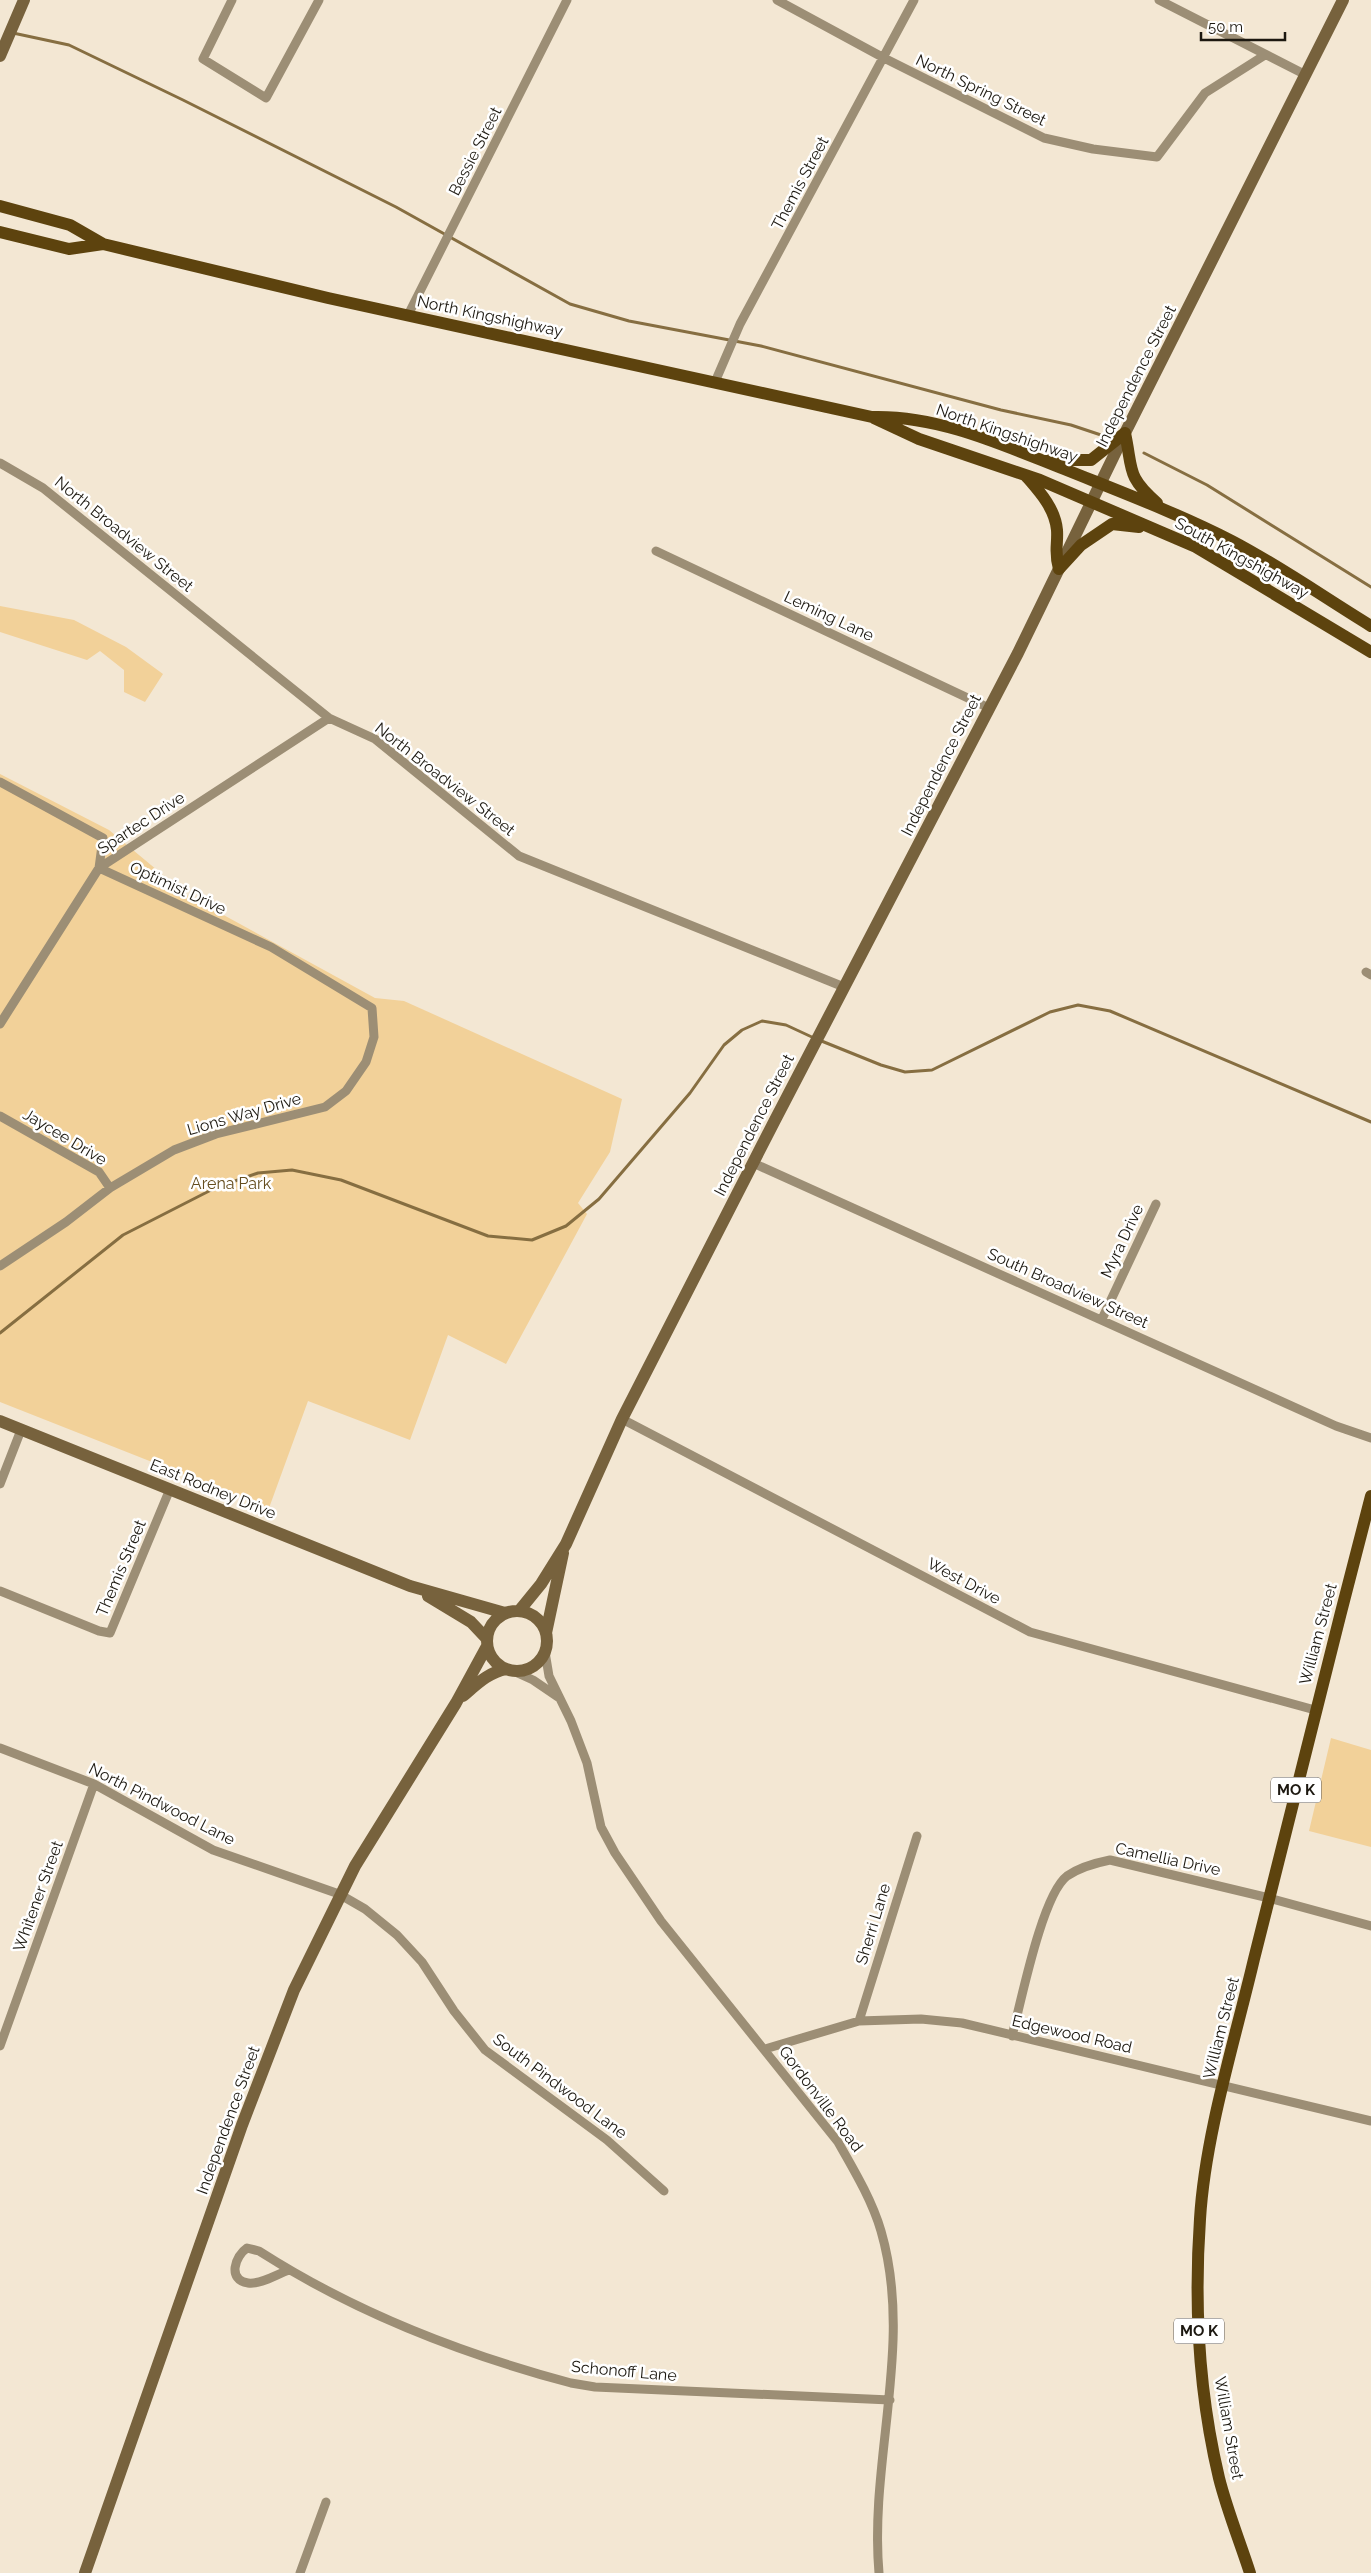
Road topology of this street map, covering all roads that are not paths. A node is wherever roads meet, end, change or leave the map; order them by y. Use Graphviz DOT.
graph roads {
  1 [pos="232,0"];
  2 [pos="318,0"];
  3 [pos="567,0"];
  4 [pos="777,0"];
  5 [pos="914,0"];
  6 [pos="1159,0"];
  7 [pos="1343,0"];
  8 [pos="22,4"];
  9 [pos="1265,55"];
  10 [pos="0,56"];
  11 [pos="884,58"];
  12 [pos="1306,75"];
  13 [pos="0,206"];
  14 [pos="0,232"];
  15 [pos="103,244"];
  16 [pos="408,315"];
  17 [pos="715,382"];
  18 [pos="872,417"];
  19 [pos="1125,433"];
  20 [pos="1039,459"];
  21 [pos="0,464"];
  22 [pos="1026,476"];
  23 [pos="1101,484"];
  24 [pos="1092,502"];
  25 [pos="1166,511"];
  26 [pos="1156,530"];
  27 [pos="656,551"];
  28 [pos="1058,569"];
  29 [pos="1371,626"];
  30 [pos="1371,652"];
  31 [pos="989,708"];
  32 [pos="328,718"];
  33 [pos="0,782"];
  34 [pos="99,868"];
  35 [pos="844,987"];
  36 [pos="372,1008"];
  37 [pos="0,1024"];
  38 [pos="0,1116"];
  39 [pos="753,1163"];
  40 [pos="110,1188"];
  41 [pos="1156,1204"];
  42 [pos="0,1266"];
  43 [pos="1102,1319"];
  44 [pos="622,1419"];
  45 [pos="0,1421"];
  46 [pos="21,1430"];
  47 [pos="1371,1438"];
  48 [pos="0,1484"];
  49 [pos="170,1489"];
  50 [pos="1371,1497"];
  51 [pos="566,1544"];
  52 [pos="413,1587"];
  53 [pos="0,1591"];
  54 [pos="519,1611"];
  55 [pos="505,1613"];
  56 [pos="546,1633"];
  57 [pos="487,1643"];
  58 [pos="545,1652"];
  59 [pos="508,1670"];
  60 [pos="558,1697"];
  61 [pos="456,1703"];
  62 [pos="1315,1710"];
  63 [pos="0,1748"];
  64 [pos="94,1784"];
  65 [pos="916,1836"];
  66 [pos="339,1894"];
  67 [pos="1269,1898"];
  68 [pos="1371,1926"];
  69 [pos="859,2021"];
  70 [pos="1012,2036"];
  71 [pos="0,2046"];
  72 [pos="764,2049"];
  73 [pos="1224,2085"];
  74 [pos="1371,2121"];
  75 [pos="664,2191"];
  76 [pos="288,2270"];
  77 [pos="890,2400"];
  78 [pos="326,2502"];
  79 [pos="85,2573"];
  80 [pos="300,2573"];
  81 [pos="878,2573"];
  82 [pos="1250,2573"];
  1 -- 2 [label="street"];
  3 -- 16 [label="street, Bessie Street"];
  4 -- 11 [label="street, North Spring Street"];
  5 -- 11 [label="street, Themis Street"];
  6 -- 9 [label="street"];
  7 -- 12 [label="street, Independence Street"];
  8 -- 10 [label="street"];
  9 -- 11 [label="street, North Spring Street"];
  9 -- 12 [label="street"];
  11 -- 17 [label="street, Themis Street"];
  12 -- 19 [label="street, Independence Street"];
  13 -- 15 [label="main road, North Kingshighway"];
  14 -- 15 [label="main road, North Kingshighway"];
  15 -- 16 [label="main road, North Kingshighway"];
  16 -- 17 [label="main road, North Kingshighway"];
  17 -- 18 [label="main road, North Kingshighway"];
  18 -- 20 [label="main road, North Kingshighway"];
  18 -- 22 [label="main road, North Kingshighway"];
  19 -- 20 [label="main road"];
  19 -- 23 [label="street, Independence Street"];
  19 -- 25 [label="main road"];
  20 -- 23 [label="main road, North Kingshighway"];
  21 -- 32 [label="street, North Broadview Street"];
  22 -- 24 [label="main road, North Kingshighway"];
  22 -- 28 [label="main road"];
  23 -- 24 [label="street, Independence Street"];
  23 -- 25 [label="main road, South Kingshighway"];
  24 -- 26 [label="main road, South Kingshighway"];
  24 -- 28 [label="street, Independence Street"];
  25 -- 29 [label="main road, South Kingshighway"];
  26 -- 28 [label="main road"];
  26 -- 30 [label="main road, South Kingshighway"];
  27 -- 31 [label="street, Leming Lane"];
  28 -- 31 [label="street, Independence Street"];
  31 -- 35 [label="street, Independence Street"];
  32 -- 34 [label="street, Spartec Drive"];
  32 -- 35 [label="street, North Broadview Street"];
  33 -- 34 [label="street"];
  34 -- 36 [label="street, Optimist Drive"];
  34 -- 37 [label="street, Spartec Drive"];
  35 -- 39 [label="street, Independence Street"];
  36 -- 40 [label="street, Lions Way Drive"];
  38 -- 40 [label="street, Jaycee Drive"];
  39 -- 43 [label="street, South Broadview Street"];
  39 -- 44 [label="street, Independence Street"];
  40 -- 42 [label="street, Lions Way Drive"];
  41 -- 43 [label="street, Myra Drive"];
  43 -- 47 [label="street, South Broadview Street"];
  44 -- 51 [label="street, Independence Street"];
  44 -- 62 [label="street, West Drive"];
  45 -- 46 [label="street, East Rodney Drive"];
  46 -- 48 [label="street"];
  46 -- 49 [label="street, East Rodney Drive"];
  49 -- 52 [label="street, East Rodney Drive"];
  49 -- 53 [label="street, Themis Street"];
  50 -- 62 [label="main road, William Street / MO K"];
  51 -- 54 [label="street, Independence Street"];
  51 -- 56 [label="street, Independence Street"];
  52 -- 55 [label="street, East Rodney Drive"];
  52 -- 57 [label="street, East Rodney Drive"];
  54 -- 55 [label="street"];
  54 -- 56 [label="street"];
  55 -- 57 [label="street"];
  56 -- 58 [label="street"];
  57 -- 59 [label="street"];
  57 -- 61 [label="street, Independence Street"];
  58 -- 59 [label="street"];
  58 -- 60 [label="street, Gordonville Road"];
  59 -- 60 [label="street, Gordonville Road"];
  59 -- 61 [label="street, Independence Street"];
  60 -- 72 [label="street, Gordonville Road"];
  61 -- 66 [label="street, Independence Street"];
  62 -- 67 [label="main road, William Street / MO K"];
  63 -- 64 [label="street, North Pindwood Lane"];
  64 -- 66 [label="street, North Pindwood Lane"];
  64 -- 71 [label="street, Whitener Street"];
  65 -- 69 [label="street, Sherri Lane"];
  66 -- 75 [label="street, South Pindwood Lane"];
  66 -- 79 [label="street, Independence Street"];
  67 -- 68 [label="street, Camellia Drive"];
  67 -- 70 [label="street, Camellia Drive"];
  67 -- 73 [label="main road, William Street / MO K"];
  69 -- 70 [label="street, Edgewood Road"];
  69 -- 72 [label="street, Edgewood Road"];
  70 -- 73 [label="street, Edgewood Road"];
  72 -- 77 [label="street, Gordonville Road"];
  73 -- 74 [label="street, Edgewood Road"];
  73 -- 82 [label="main road, William Street / MO K"];
  76 -- 76 [label="street, Schonoff Lane"];
  76 -- 77 [label="street, Schonoff Lane"];
  77 -- 81 [label="street, Gordonville Road"];
  78 -- 80 [label="street"];
}
